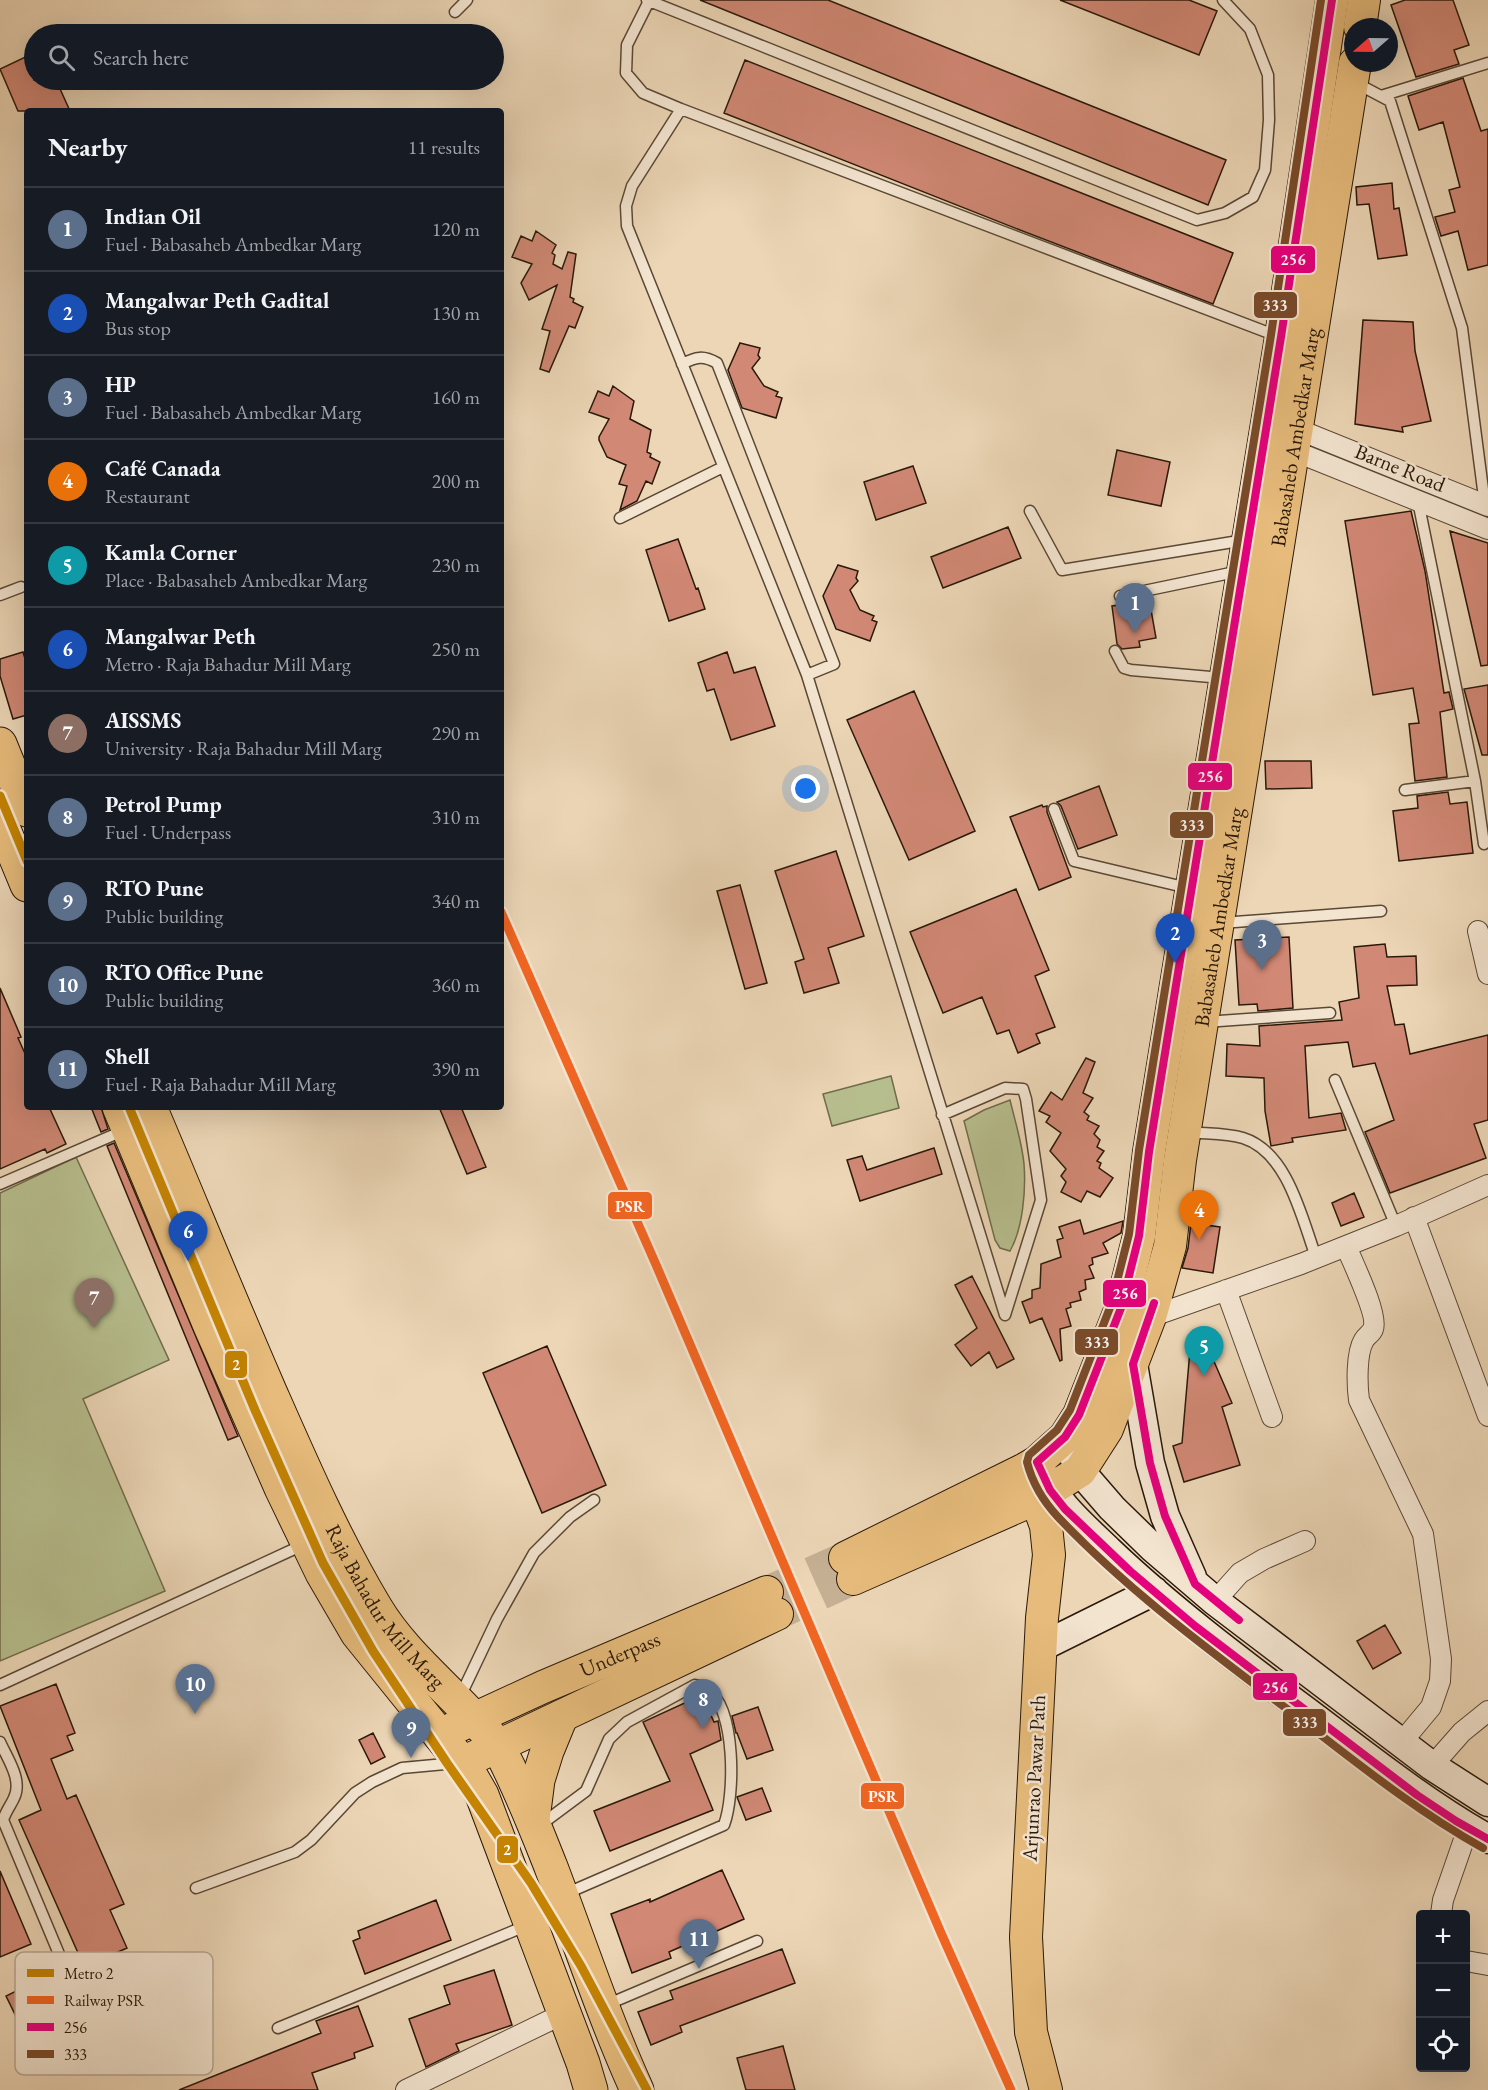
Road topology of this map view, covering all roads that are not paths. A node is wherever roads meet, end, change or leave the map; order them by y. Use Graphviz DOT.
graph roads {
  1 [pos="467,0"];
  2 [pos="648,0"];
  3 [pos="1223,0"];
  4 [pos="1332,0"];
  5 [pos="1364,0"];
  6 [pos="455,12"];
  7 [pos="1361,18"];
  8 [pos="1488,63"];
  9 [pos="1354,72"];
  10 [pos="1381,96"];
  11 [pos="681,110"];
  12 [pos="1281,337"];
  13 [pos="682,364"];
  14 [pos="1295,440"];
  15 [pos="723,467"];
  16 [pos="1418,501"];
  17 [pos="1487,505"];
  18 [pos="1030,511"];
  19 [pos="620,518"];
  20 [pos="1488,529"];
  21 [pos="1248,540"];
  22 [pos="1243,571"];
  23 [pos="21,587"];
  24 [pos="0,596"];
  25 [pos="1120,596"];
  26 [pos="1115,651"];
  27 [pos="807,675"];
  28 [pos="1226,678"];
  29 [pos="0,744"];
  30 [pos="1474,781"];
  31 [pos="1405,790"];
  32 [pos="24,803"];
  33 [pos="1054,809"];
  34 [pos="0,820"];
  35 [pos="1484,844"];
  36 [pos="24,878"];
  37 [pos="1192,889"];
  38 [pos="1381,910"];
  39 [pos="1218,923"];
  40 [pos="1478,931"];
  41 [pos="1488,974"];
  42 [pos="1330,1013"];
  43 [pos="1202,1023"];
  44 [pos="1335,1080"];
  45 [pos="132,1114"];
  46 [pos="942,1115"];
  47 [pos="1184,1131"];
  48 [pos="0,1184"];
  49 [pos="1488,1185"];
  50 [pos="1405,1222"];
  51 [pos="1346,1246"];
  52 [pos="1316,1257"];
  53 [pos="1226,1290"];
  54 [pos="1150,1317"];
  55 [pos="1133,1364"];
  56 [pos="1488,1416"];
  57 [pos="1272,1417"];
  58 [pos="1065,1437"];
  59 [pos="1022,1470"];
  60 [pos="1080,1471"];
  61 [pos="1051,1499"];
  62 [pos="594,1500"];
  63 [pos="1004,1511"];
  64 [pos="1305,1541"];
  65 [pos="307,1543"];
  66 [pos="1045,1589"];
  67 [pos="1154,1591"];
  68 [pos="1205,1593"];
  69 [pos="1041,1647"];
  70 [pos="0,1685"];
  71 [pos="466,1710"];
  72 [pos="1488,1711"];
  73 [pos="561,1717"];
  74 [pos="439,1734"];
  75 [pos="0,1742"];
  76 [pos="1401,1743"];
  77 [pos="498,1747"];
  78 [pos="462,1763"];
  79 [pos="1432,1766"];
  80 [pos="1488,1802"];
  81 [pos="534,1824"];
  82 [pos="1478,1834"];
  83 [pos="196,1888"];
  84 [pos="562,1896"];
  85 [pos="1442,1910"];
  86 [pos="531,1923"];
  87 [pos="758,1941"];
  88 [pos="58,1952"];
  89 [pos="1470,1962"];
  90 [pos="1488,1965"];
  91 [pos="603,2007"];
  92 [pos="565,2013"];
  93 [pos="278,2028"];
  94 [pos="406,2090"];
  95 [pos="591,2090"];
  96 [pos="601,2090"];
  97 [pos="637,2090"];
  98 [pos="1046,2090"];
  1 -- 6 [label="lane"];
  2 -- 3 [label="lane"];
  2 -- 11 [label="lane"];
  4 -- 12 [label="main road, Babasaheb Ambedkar Marg"];
  5 -- 7 [label="main road"];
  8 -- 10 [label="lane"];
  9 -- 10 [label="lane"];
  9 -- 14 [label="main road, Babasaheb Ambedkar Marg"];
  10 -- 17 [label="lane"];
  11 -- 12 [label="lane"];
  11 -- 13 [label="lane"];
  12 -- 21 [label="main road, Babasaheb Ambedkar Marg"];
  13 -- 15 [label="lane"];
  13 -- 27 [label="lane"];
  14 -- 16 [label="street, Barne Road"];
  14 -- 17 [label="street, Barne Road"];
  14 -- 39 [label="main road, Babasaheb Ambedkar Marg"];
  15 -- 19 [label="lane"];
  15 -- 27 [label="lane"];
  16 -- 20 [label="street, Barne Road"];
  16 -- 30 [label="lane"];
  18 -- 21 [label="lane"];
  21 -- 22 [label="main road, Babasaheb Ambedkar Marg"];
  22 -- 25 [label="lane"];
  22 -- 28 [label="main road, Babasaheb Ambedkar Marg"];
  23 -- 24 [label="lane"];
  26 -- 28 [label="lane"];
  27 -- 46 [label="lane"];
  28 -- 37 [label="main road, Babasaheb Ambedkar Marg"];
  29 -- 32 [label="highway"];
  30 -- 31 [label="lane"];
  30 -- 35 [label="lane"];
  33 -- 37 [label="lane"];
  34 -- 36 [label="highway"];
  37 -- 58 [label="main road, Babasaheb Ambedkar Marg"];
  38 -- 39 [label="lane"];
  39 -- 43 [label="main road, Babasaheb Ambedkar Marg"];
  40 -- 41 [label="street"];
  42 -- 43 [label="lane"];
  43 -- 47 [label="main road, Babasaheb Ambedkar Marg"];
  44 -- 50 [label="lane"];
  45 -- 48 [label="lane"];
  45 -- 65 [label="highway, Raja Bahadur Mill Marg"];
  45 -- 71 [label="highway, Raja Bahadur Mill Marg"];
  46 -- 46 [label="lane"];
  47 -- 52 [label="lane"];
  47 -- 54 [label="main road, Babasaheb Ambedkar Marg"];
  49 -- 50 [label="street"];
  50 -- 51 [label="street"];
  50 -- 56 [label="street"];
  51 -- 52 [label="street"];
  51 -- 76 [label="street"];
  52 -- 53 [label="street"];
  53 -- 54 [label="street"];
  53 -- 57 [label="street"];
  54 -- 55 [label="main road, Babasaheb Ambedkar Marg"];
  55 -- 60 [label="main road, Babasaheb Ambedkar Marg"];
  55 -- 68 [label="main road"];
  58 -- 59 [label="main road, Babasaheb Ambedkar Marg"];
  58 -- 60 [label="main road"];
  59 -- 61 [label="main road, Arjunrao Pawar Path"];
  59 -- 63 [label="main road"];
  60 -- 61 [label="main road"];
  60 -- 68 [label="main road"];
  61 -- 63 [label="main road"];
  61 -- 66 [label="main road, Arjunrao Pawar Path"];
  61 -- 67 [label="main road"];
  62 -- 71 [label="lane"];
  63 -- 66 [label="main road"];
  64 -- 68 [label="street"];
  65 -- 70 [label="lane"];
  65 -- 74 [label="highway, Raja Bahadur Mill Marg"];
  66 -- 69 [label="main road, Arjunrao Pawar Path"];
  67 -- 69 [label="main road"];
  67 -- 82 [label="main road"];
  68 -- 76 [label="main road"];
  69 -- 98 [label="main road, Arjunrao Pawar Path"];
  71 -- 73 [label="main road, Underpass"];
  71 -- 74 [label="main road, Underpass"];
  71 -- 77 [label="highway, Raja Bahadur Mill Marg"];
  72 -- 79 [label="street"];
  73 -- 77 [label="main road, Underpass"];
  73 -- 81 [label="highway"];
  74 -- 78 [label="highway, Raja Bahadur Mill Marg"];
  75 -- 88 [label="lane"];
  76 -- 79 [label="main road"];
  77 -- 78 [label="main road, Underpass"];
  77 -- 81 [label="highway, Raja Bahadur Mill Marg"];
  78 -- 83 [label="lane"];
  78 -- 86 [label="highway, Raja Bahadur Mill Marg"];
  79 -- 80 [label="main road"];
  81 -- 84 [label="highway, Raja Bahadur Mill Marg"];
  81 -- 84 [label="lane"];
  82 -- 85 [label="street"];
  84 -- 91 [label="highway, Raja Bahadur Mill Marg"];
  86 -- 92 [label="highway, Raja Bahadur Mill Marg"];
  86 -- 93 [label="lane"];
  87 -- 91 [label="lane"];
  89 -- 90 [label="street"];
  91 -- 97 [label="highway, Raja Bahadur Mill Marg"];
  92 -- 94 [label="street"];
  92 -- 95 [label="highway, Raja Bahadur Mill Marg"];
  92 -- 96 [label="highway, Raja Bahadur Mill Marg"];
}
